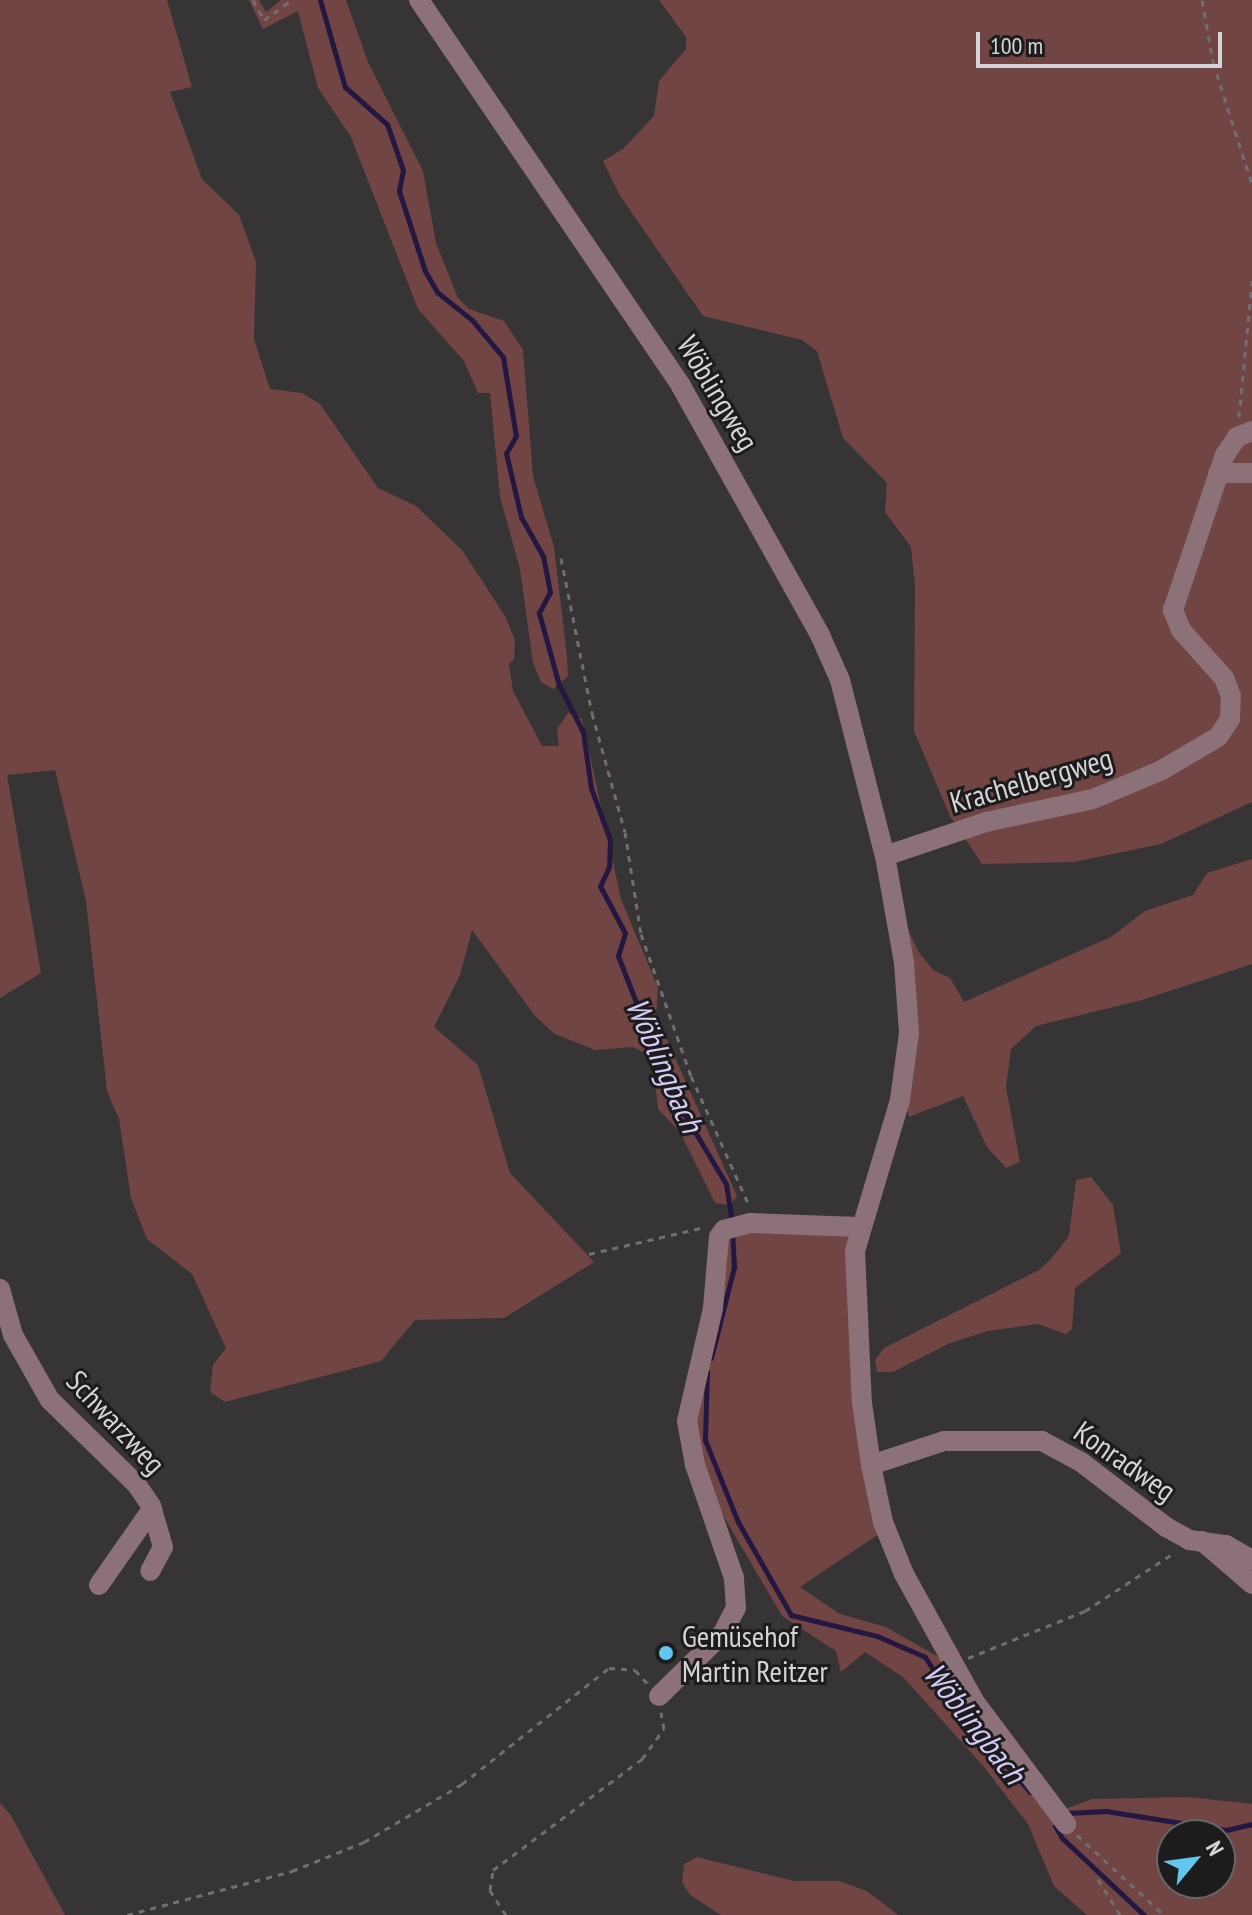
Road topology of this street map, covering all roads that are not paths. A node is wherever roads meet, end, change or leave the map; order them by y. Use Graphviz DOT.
graph roads {
  1 [pos="419,0"];
  2 [pos="1244,434"];
  3 [pos="1218,473"];
  4 [pos="1252,473"];
  5 [pos="885,856"];
  6 [pos="859,1227"];
  7 [pos="0,1289"];
  8 [pos="871,1465"];
  9 [pos="152,1509"];
  10 [pos="1196,1541"];
  11 [pos="1252,1560"];
  12 [pos="150,1571"];
  13 [pos="1252,1584"];
  14 [pos="99,1585"];
  15 [pos="659,1696"];
  16 [pos="1066,1824"];
  1 -- 5 [label="street, Wöblingweg"];
  2 -- 3 [label="street, Krachelbergweg"];
  3 -- 4 [label="street"];
  3 -- 5 [label="street, Krachelbergweg"];
  5 -- 6 [label="street, Wöblingweg"];
  6 -- 8 [label="street, Wöblingweg"];
  6 -- 15 [label="street"];
  7 -- 9 [label="street, Schwarzweg"];
  8 -- 10 [label="street, Konradweg"];
  8 -- 16 [label="street, Wöblingweg"];
  9 -- 12 [label="street"];
  9 -- 14 [label="street"];
  10 -- 11 [label="street, Konradweg"];
  10 -- 13 [label="street, Konradweg"];
}
